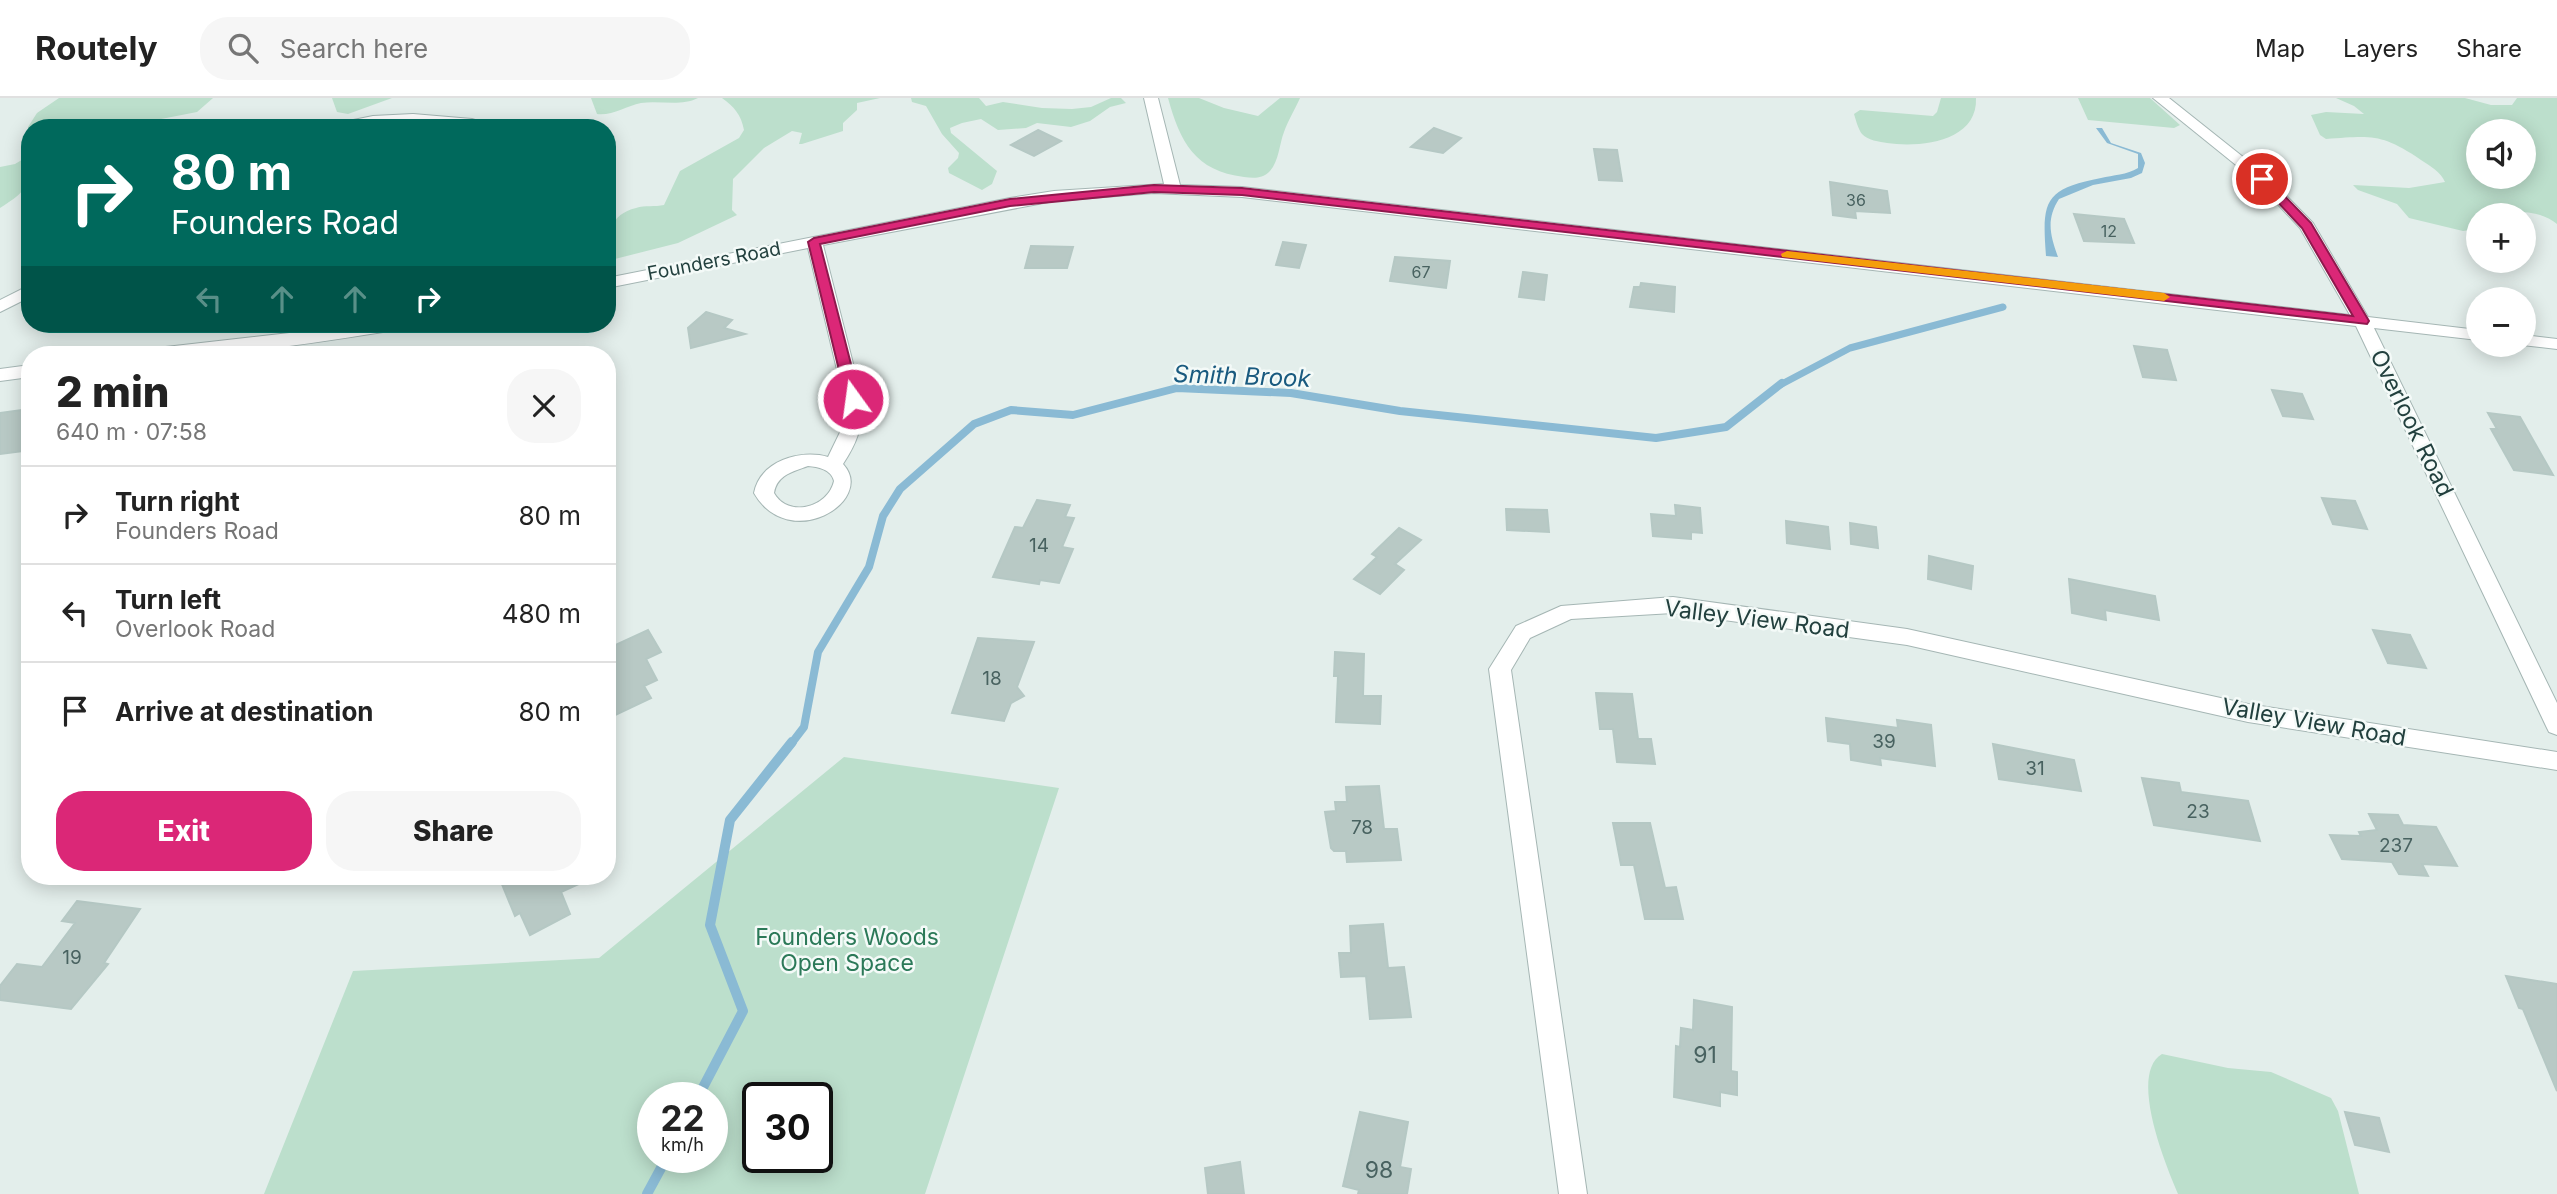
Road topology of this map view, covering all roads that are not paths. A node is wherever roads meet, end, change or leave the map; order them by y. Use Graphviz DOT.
graph roads {
  1 [pos="1151,98"];
  2 [pos="2160,98"];
  3 [pos="394,119"];
  4 [pos="443,119"];
  5 [pos="1172,189"];
  6 [pos="814,242"];
  7 [pos="616,281"];
  8 [pos="21,295"];
  9 [pos="0,307"];
  10 [pos="2362,321"];
  11 [pos="342,333"];
  12 [pos="2466,334"];
  13 [pos="2536,341"];
  14 [pos="2557,344"];
  15 [pos="226,346"];
  16 [pos="21,372"];
  17 [pos="0,375"];
  18 [pos="833,465"];
  19 [pos="2557,726"];
  20 [pos="2557,761"];
  21 [pos="1573,1194"];
  1 -- 5 [label="street"];
  2 -- 10 [label="street, Overlook Road"];
  3 -- 4 [label="street"];
  5 -- 6 [label="street, Founders Road"];
  5 -- 10 [label="street, Founders Road"];
  6 -- 7 [label="street, Founders Road"];
  6 -- 18 [label="street"];
  8 -- 9 [label="street"];
  10 -- 12 [label="street, Founders Road"];
  10 -- 19 [label="street, Overlook Road"];
  11 -- 15 [label="street"];
  13 -- 14 [label="street"];
  16 -- 17 [label="street"];
  20 -- 21 [label="street, Valley View Road"];
}
